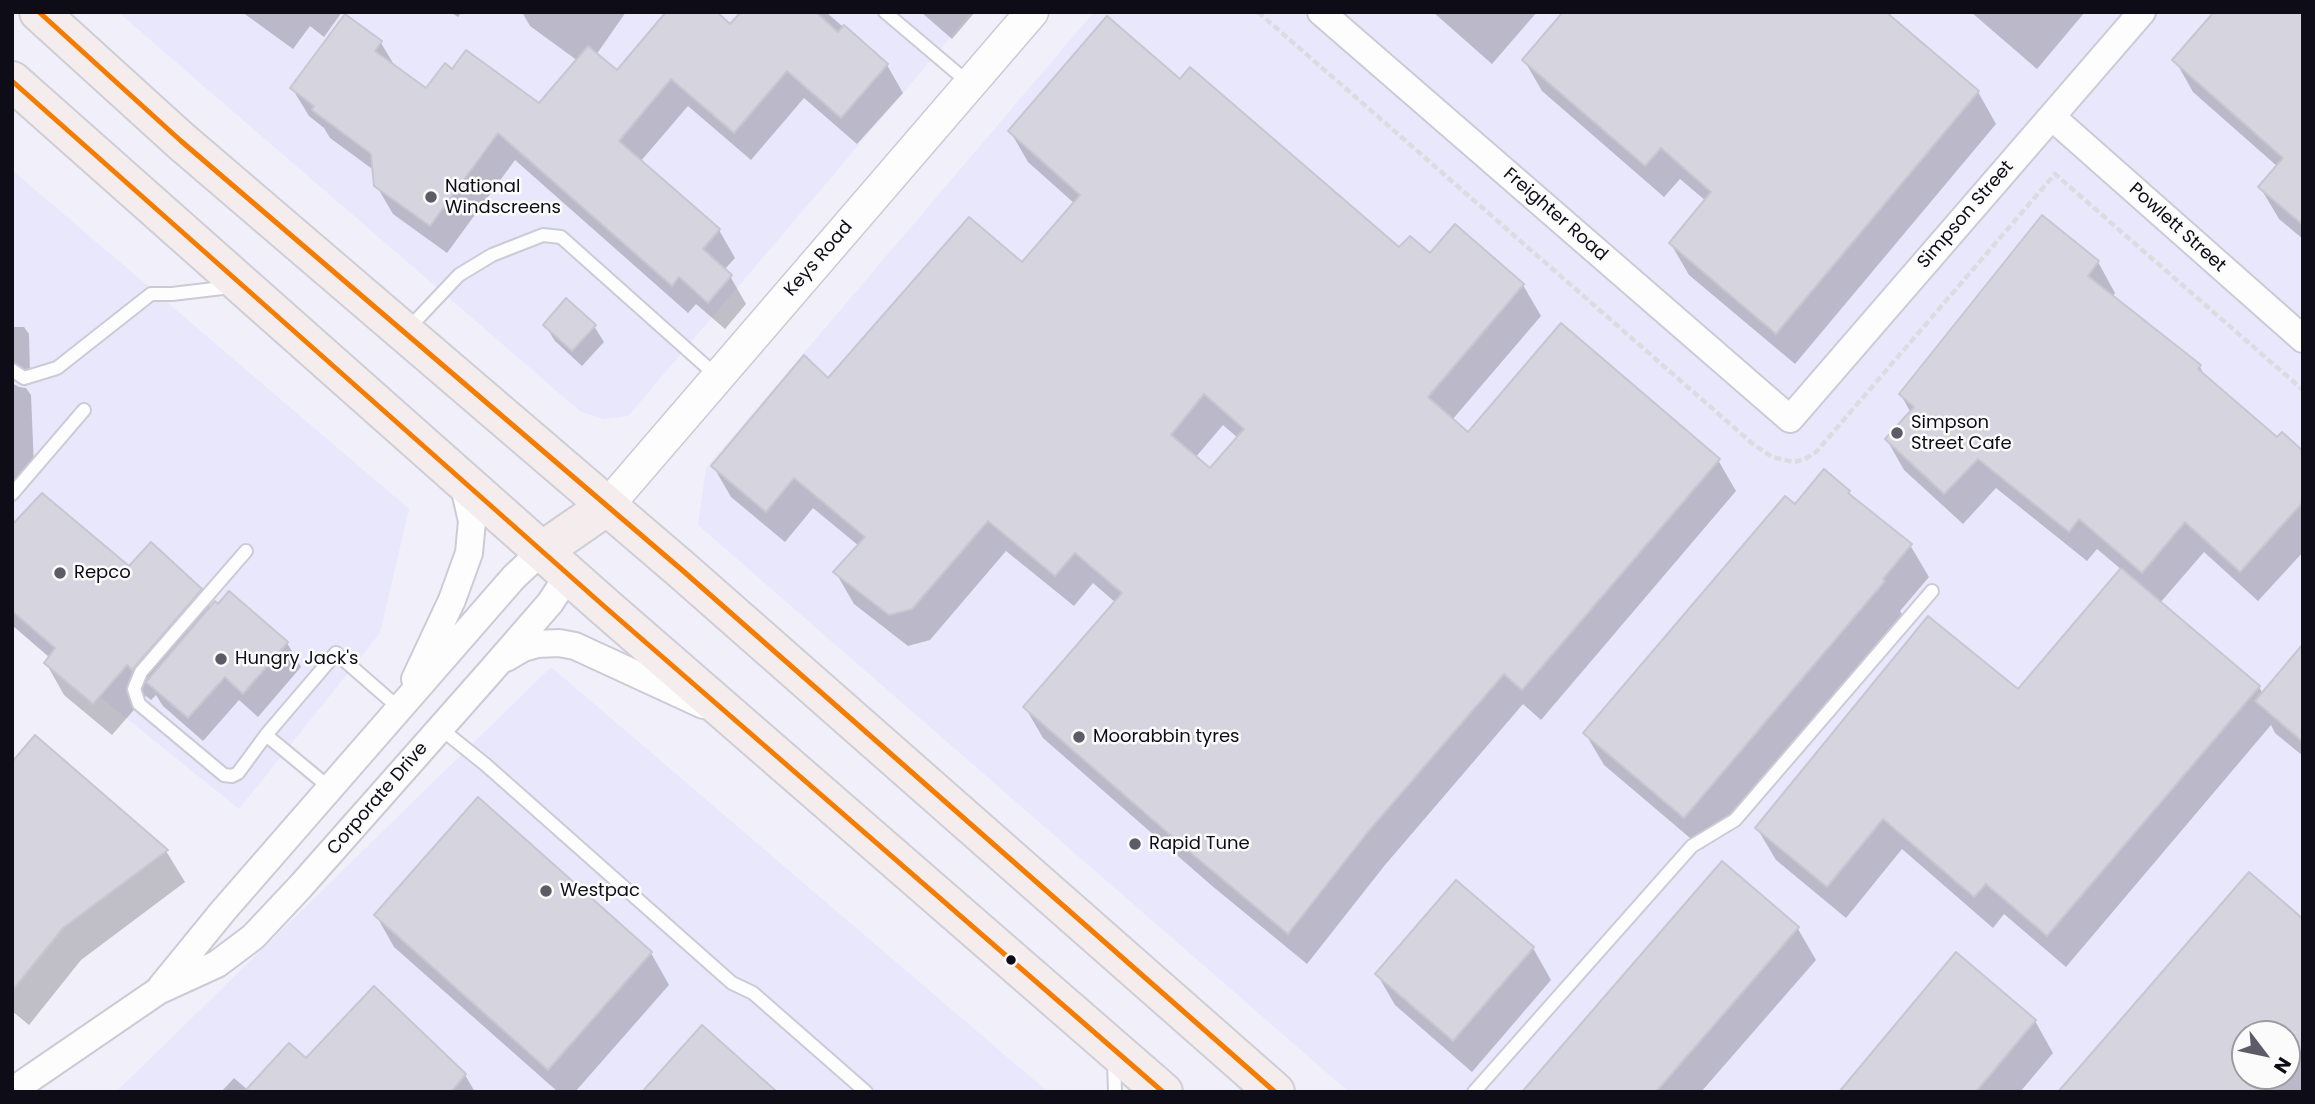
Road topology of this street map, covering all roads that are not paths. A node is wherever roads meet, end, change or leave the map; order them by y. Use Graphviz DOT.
graph roads {
  1 [pos="39,12"];
  2 [pos="886,12"];
  3 [pos="1032,12"];
  4 [pos="1321,12"];
  5 [pos="2142,12"];
  6 [pos="12,80"];
  7 [pos="970,84"];
  8 [pos="2052,117"];
  9 [pos="242,285"];
  10 [pos="404,333"];
  11 [pos="2303,339"];
  12 [pos="12,370"];
  13 [pos="718,377"];
  14 [pos="84,410"];
  15 [pos="1790,419"];
  16 [pos="462,478"];
  17 [pos="12,494"];
  18 [pos="607,506"];
  19 [pos="246,551"];
  20 [pos="555,562"];
  21 [pos="1932,591"];
  22 [pos="490,672"];
  23 [pos="401,709"];
  24 [pos="739,722"];
  25 [pos="440,728"];
  26 [pos="266,735"];
  27 [pos="326,793"];
  28 [pos="355,826"];
  29 [pos="158,991"];
  30 [pos="1109,1044"];
  31 [pos="15,1084"];
  32 [pos="866,1092"];
  33 [pos="1115,1092"];
  34 [pos="1163,1092"];
  35 [pos="1275,1092"];
  36 [pos="1474,1092"];
  1 -- 10 [label="highway"];
  2 -- 7 [label="lane"];
  3 -- 7 [label="street, Keys Road"];
  4 -- 15 [label="street, Freighter Road"];
  5 -- 8 [label="street, Simpson Street"];
  6 -- 9 [label="highway"];
  7 -- 13 [label="street, Keys Road"];
  8 -- 11 [label="street, Powlett Street"];
  8 -- 15 [label="street, Simpson Street"];
  9 -- 12 [label="lane"];
  9 -- 16 [label="highway"];
  10 -- 13 [label="lane"];
  10 -- 18 [label="highway"];
  13 -- 18 [label="street, Keys Road"];
  14 -- 17 [label="lane"];
  16 -- 20 [label="highway"];
  16 -- 23 [label="street"];
  18 -- 20 [label="highway"];
  18 -- 35 [label="highway"];
  19 -- 26 [label="lane"];
  20 -- 22 [label="street, Corporate Drive"];
  20 -- 23 [label="street, Corporate Drive"];
  20 -- 24 [label="highway"];
  21 -- 36 [label="lane"];
  22 -- 24 [label="street"];
  22 -- 25 [label="street, Corporate Drive"];
  23 -- 26 [label="lane"];
  23 -- 27 [label="street, Corporate Drive"];
  24 -- 30 [label="highway"];
  25 -- 28 [label="street, Corporate Drive"];
  25 -- 32 [label="lane"];
  26 -- 27 [label="lane"];
  27 -- 28 [label="street"];
  27 -- 29 [label="street, Corporate Drive"];
  28 -- 29 [label="street, Corporate Drive"];
  29 -- 31 [label="street, Corporate Drive"];
  30 -- 33 [label="lane"];
  30 -- 34 [label="highway"];
}
